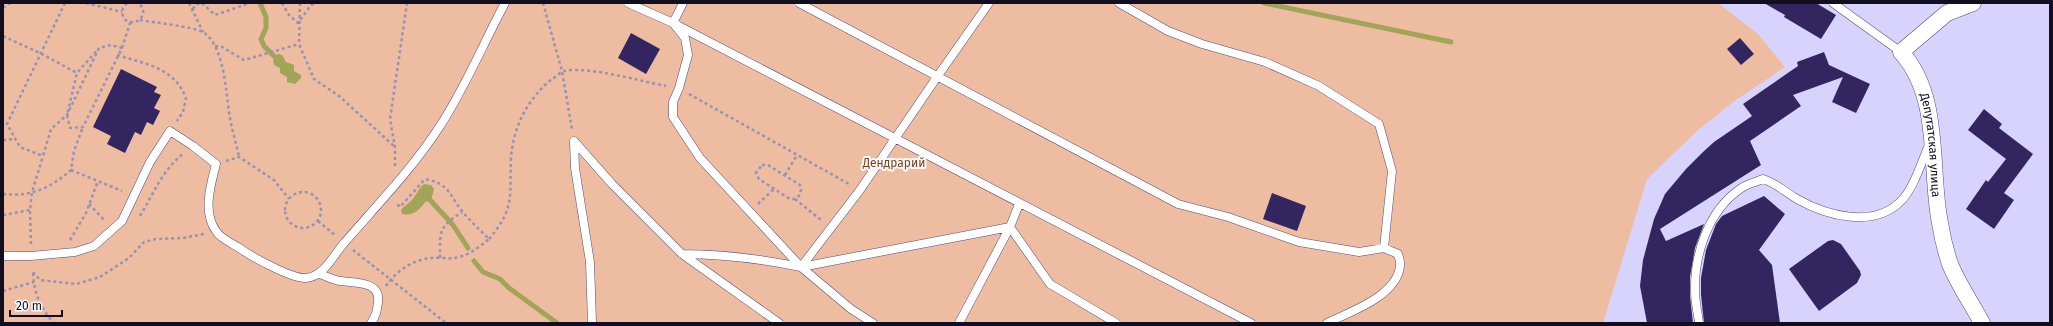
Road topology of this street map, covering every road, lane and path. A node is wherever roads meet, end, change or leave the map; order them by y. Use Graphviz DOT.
graph roads {
  1 [pos="10,3"];
  2 [pos="65,3"];
  3 [pos="86,3"];
  4 [pos="120,3"];
  5 [pos="127,3"];
  6 [pos="138,3"];
  7 [pos="189,3"];
  8 [pos="250,3"];
  9 [pos="282,3"];
  10 [pos="300,3"];
  11 [pos="316,3"];
  12 [pos="407,3"];
  13 [pos="505,3"];
  14 [pos="543,3"];
  15 [pos="628,3"];
  16 [pos="683,3"];
  17 [pos="799,3"];
  18 [pos="989,3"];
  19 [pos="1119,3"];
  20 [pos="1833,3"];
  21 [pos="1973,3"];
  22 [pos="3,8"];
  23 [pos="123,8"];
  24 [pos="193,9"];
  25 [pos="122,12"];
  26 [pos="140,20"];
  27 [pos="130,23"];
  28 [pos="298,23"];
  29 [pos="673,23"];
  30 [pos="204,32"];
  31 [pos="3,36"];
  32 [pos="299,44"];
  33 [pos="215,46"];
  34 [pos="99,48"];
  35 [pos="122,48"];
  36 [pos="1901,52"];
  37 [pos="42,54"];
  38 [pos="117,55"];
  39 [pos="562,71"];
  40 [pos="77,73"];
  41 [pos="937,77"];
  42 [pos="679,88"];
  43 [pos="67,115"];
  44 [pos="3,122"];
  45 [pos="7,124"];
  46 [pos="83,127"];
  47 [pos="170,131"];
  48 [pos="1933,135"];
  49 [pos="896,138"];
  50 [pos="14,139"];
  51 [pos="3,140"];
  52 [pos="574,142"];
  53 [pos="395,146"];
  54 [pos="797,155"];
  55 [pos="43,156"];
  56 [pos="239,157"];
  57 [pos="216,164"];
  58 [pos="71,170"];
  59 [pos="785,175"];
  60 [pos="98,181"];
  61 [pos="395,186"];
  62 [pos="774,189"];
  63 [pos="860,190"];
  64 [pos="32,192"];
  65 [pos="3,194"];
  66 [pos="135,196"];
  67 [pos="289,199"];
  68 [pos="795,199"];
  69 [pos="89,204"];
  70 [pos="1019,204"];
  71 [pos="400,207"];
  72 [pos="30,210"];
  73 [pos="462,212"];
  74 [pos="750,212"];
  75 [pos="3,215"];
  76 [pos="318,221"];
  77 [pos="1010,227"];
  78 [pos="831,228"];
  79 [pos="113,229"];
  80 [pos="216,232"];
  81 [pos="489,239"];
  82 [pos="344,243"];
  83 [pos="1384,248"];
  84 [pos="62,253"];
  85 [pos="682,254"];
  86 [pos="3,256"];
  87 [pos="31,256"];
  88 [pos="440,258"];
  89 [pos="801,267"];
  90 [pos="33,272"];
  91 [pos="319,274"];
  92 [pos="390,279"];
  93 [pos="34,282"];
  94 [pos="3,291"];
  95 [pos="379,296"];
  96 [pos="54,323"];
  97 [pos="372,323"];
  98 [pos="446,323"];
  99 [pos="592,323"];
  100 [pos="779,323"];
  101 [pos="872,323"];
  102 [pos="959,323"];
  103 [pos="1116,323"];
  104 [pos="1252,323"];
  105 [pos="1327,323"];
  106 [pos="1699,323"];
  107 [pos="1982,323"];
  1 -- 22 [label="path"];
  2 -- 37 [label="path"];
  3 -- 25 [label="path"];
  4 -- 23 [label="path"];
  5 -- 23 [label="path"];
  6 -- 26 [label="path"];
  7 -- 24 [label="path"];
  8 -- 24 [label="path"];
  9 -- 28 [label="path"];
  10 -- 28 [label="path"];
  11 -- 28 [label="path"];
  12 -- 53 [label="path"];
  13 -- 61 [label="lane"];
  14 -- 39 [label="path"];
  15 -- 29 [label="lane"];
  16 -- 29 [label="lane"];
  17 -- 41 [label="lane"];
  18 -- 41 [label="lane"];
  19 -- 83 [label="lane"];
  20 -- 36 [label="lane"];
  21 -- 36 [label="street"];
  23 -- 25 [label="path"];
  24 -- 30 [label="path"];
  25 -- 27 [label="path"];
  26 -- 27 [label="path"];
  26 -- 30 [label="path"];
  27 -- 35 [label="path"];
  28 -- 32 [label="path"];
  29 -- 42 [label="lane"];
  29 -- 49 [label="lane"];
  30 -- 33 [label="path"];
  31 -- 37 [label="path"];
  32 -- 33 [label="path"];
  32 -- 53 [label="path"];
  33 -- 56 [label="path"];
  34 -- 35 [label="path"];
  34 -- 40 [label="path"];
  34 -- 43 [label="path"];
  35 -- 38 [label="path"];
  36 -- 48 [label="street, Депутатская улица"];
  37 -- 40 [label="path"];
  37 -- 45 [label="path"];
  38 -- 46 [label="path"];
  38 -- 47 [label="path"];
  39 -- 42 [label="path"];
  39 -- 52 [label="path"];
  39 -- 81 [label="path"];
  40 -- 43 [label="path"];
  41 -- 49 [label="lane"];
  41 -- 83 [label="lane"];
  42 -- 54 [label="path"];
  42 -- 74 [label="lane"];
  43 -- 46 [label="path"];
  43 -- 55 [label="path"];
  44 -- 45 [label="path"];
  45 -- 50 [label="path"];
  46 -- 58 [label="path"];
  47 -- 57 [label="lane"];
  47 -- 66 [label="lane"];
  48 -- 106 [label="lane"];
  48 -- 107 [label="street, Депутатская улица"];
  49 -- 63 [label="lane"];
  49 -- 70 [label="lane"];
  50 -- 51 [label="path"];
  50 -- 55 [label="path"];
  52 -- 85 [label="lane"];
  52 -- 99 [label="lane"];
  53 -- 61 [label="path"];
  54 -- 59 [label="path"];
  54 -- 63 [label="path"];
  55 -- 64 [label="path"];
  56 -- 57 [label="path"];
  56 -- 67 [label="path"];
  57 -- 80 [label="lane"];
  58 -- 60 [label="path"];
  58 -- 64 [label="path"];
  59 -- 62 [label="path"];
  59 -- 68 [label="path"];
  60 -- 66 [label="path"];
  60 -- 69 [label="path"];
  61 -- 82 [label="lane"];
  62 -- 68 [label="path"];
  62 -- 74 [label="path"];
  63 -- 78 [label="lane"];
  64 -- 65 [label="path"];
  64 -- 72 [label="path"];
  66 -- 79 [label="lane"];
  67 -- 76 [label="path"];
  67 -- 76 [label="path"];
  68 -- 78 [label="path"];
  69 -- 79 [label="path"];
  69 -- 84 [label="path"];
  70 -- 77 [label="lane"];
  70 -- 104 [label="lane"];
  71 -- 73 [label="path"];
  72 -- 75 [label="path"];
  72 -- 87 [label="path"];
  73 -- 81 [label="path"];
  73 -- 88 [label="path"];
  74 -- 89 [label="lane"];
  76 -- 82 [label="path"];
  77 -- 89 [label="lane"];
  77 -- 102 [label="lane"];
  77 -- 103 [label="lane"];
  78 -- 89 [label="lane"];
  79 -- 84 [label="lane"];
  80 -- 90 [label="path"];
  80 -- 91 [label="lane"];
  81 -- 88 [label="path"];
  82 -- 91 [label="lane"];
  82 -- 92 [label="path"];
  83 -- 105 [label="lane"];
  84 -- 87 [label="lane"];
  85 -- 89 [label="lane"];
  85 -- 100 [label="lane"];
  86 -- 87 [label="lane"];
  87 -- 90 [label="path"];
  88 -- 92 [label="path"];
  89 -- 101 [label="lane"];
  90 -- 93 [label="path"];
  91 -- 95 [label="lane"];
  92 -- 95 [label="path"];
  92 -- 98 [label="path"];
  93 -- 94 [label="path"];
  93 -- 96 [label="path"];
  95 -- 97 [label="lane"];
}
